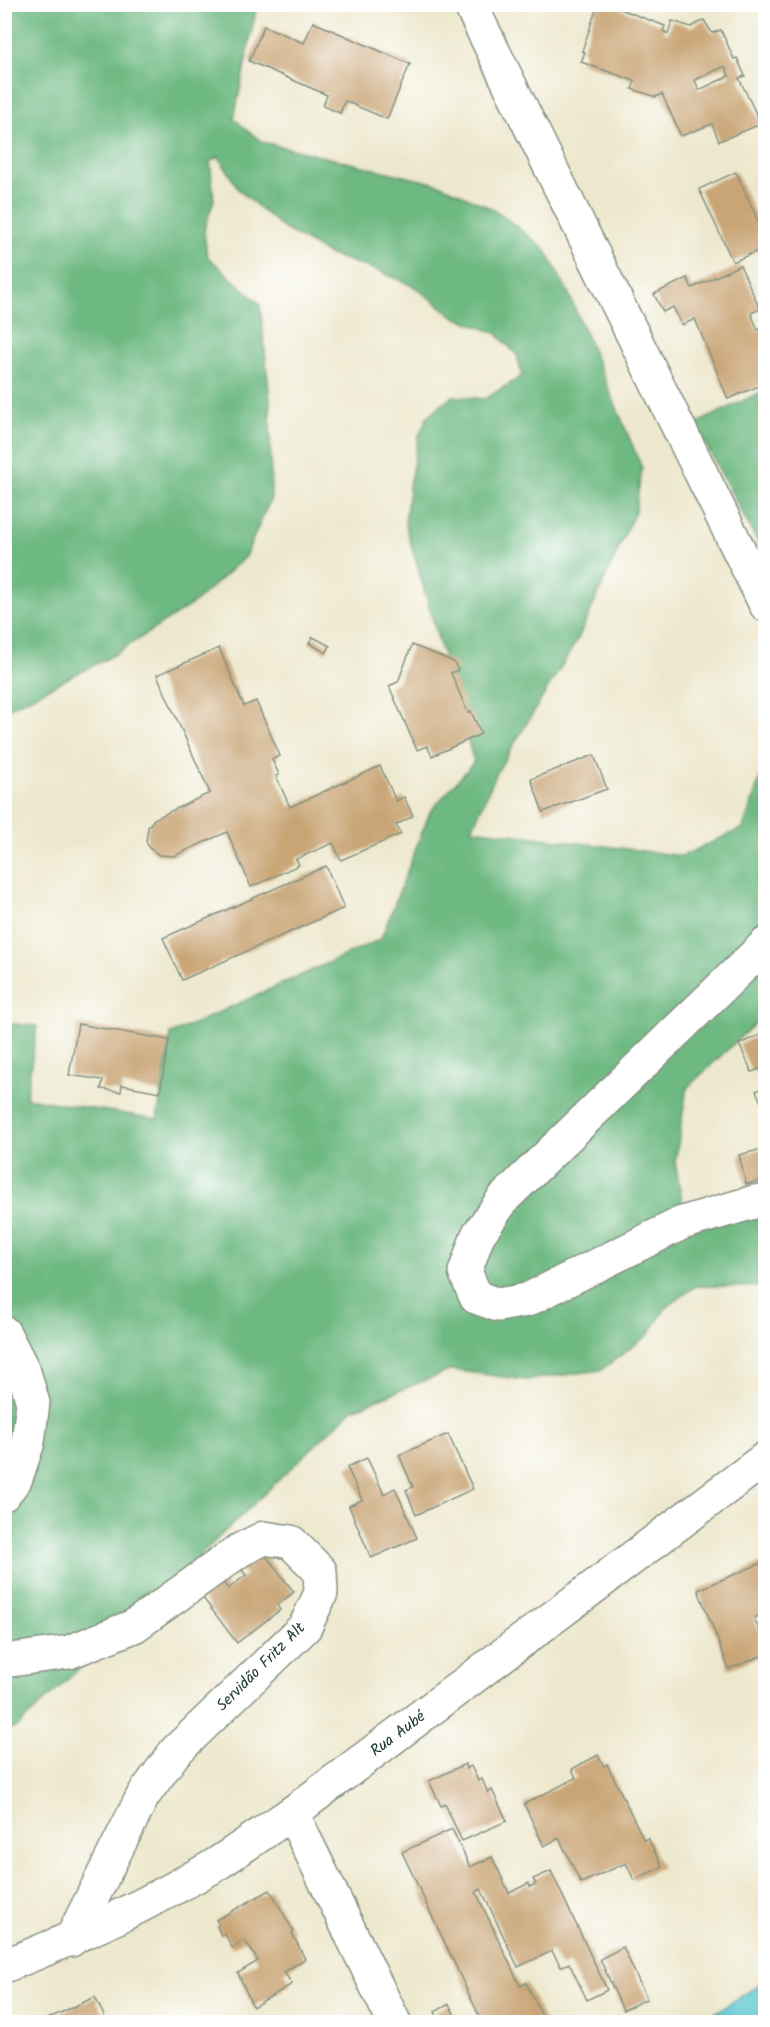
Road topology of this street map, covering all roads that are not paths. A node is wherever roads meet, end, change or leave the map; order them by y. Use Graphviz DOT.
graph roads {
  1 [pos="470,4"];
  2 [pos="765,605"];
  3 [pos="765,944"];
  4 [pos="765,1201"];
  5 [pos="4,1333"];
  6 [pos="765,1458"];
  7 [pos="4,1494"];
  8 [pos="4,1661"];
  9 [pos="292,1813"];
  10 [pos="70,1940"];
  11 [pos="4,1966"];
  12 [pos="389,2013"];
  1 -- 2 [label="street"];
  3 -- 4 [label="street"];
  5 -- 7 [label="street"];
  6 -- 9 [label="street, Rua Aubé"];
  8 -- 10 [label="street, Servidão Fritz Alt"];
  9 -- 10 [label="street, Rua Aubé"];
  9 -- 12 [label="street"];
  10 -- 11 [label="street, Rua Aubé"];
}
